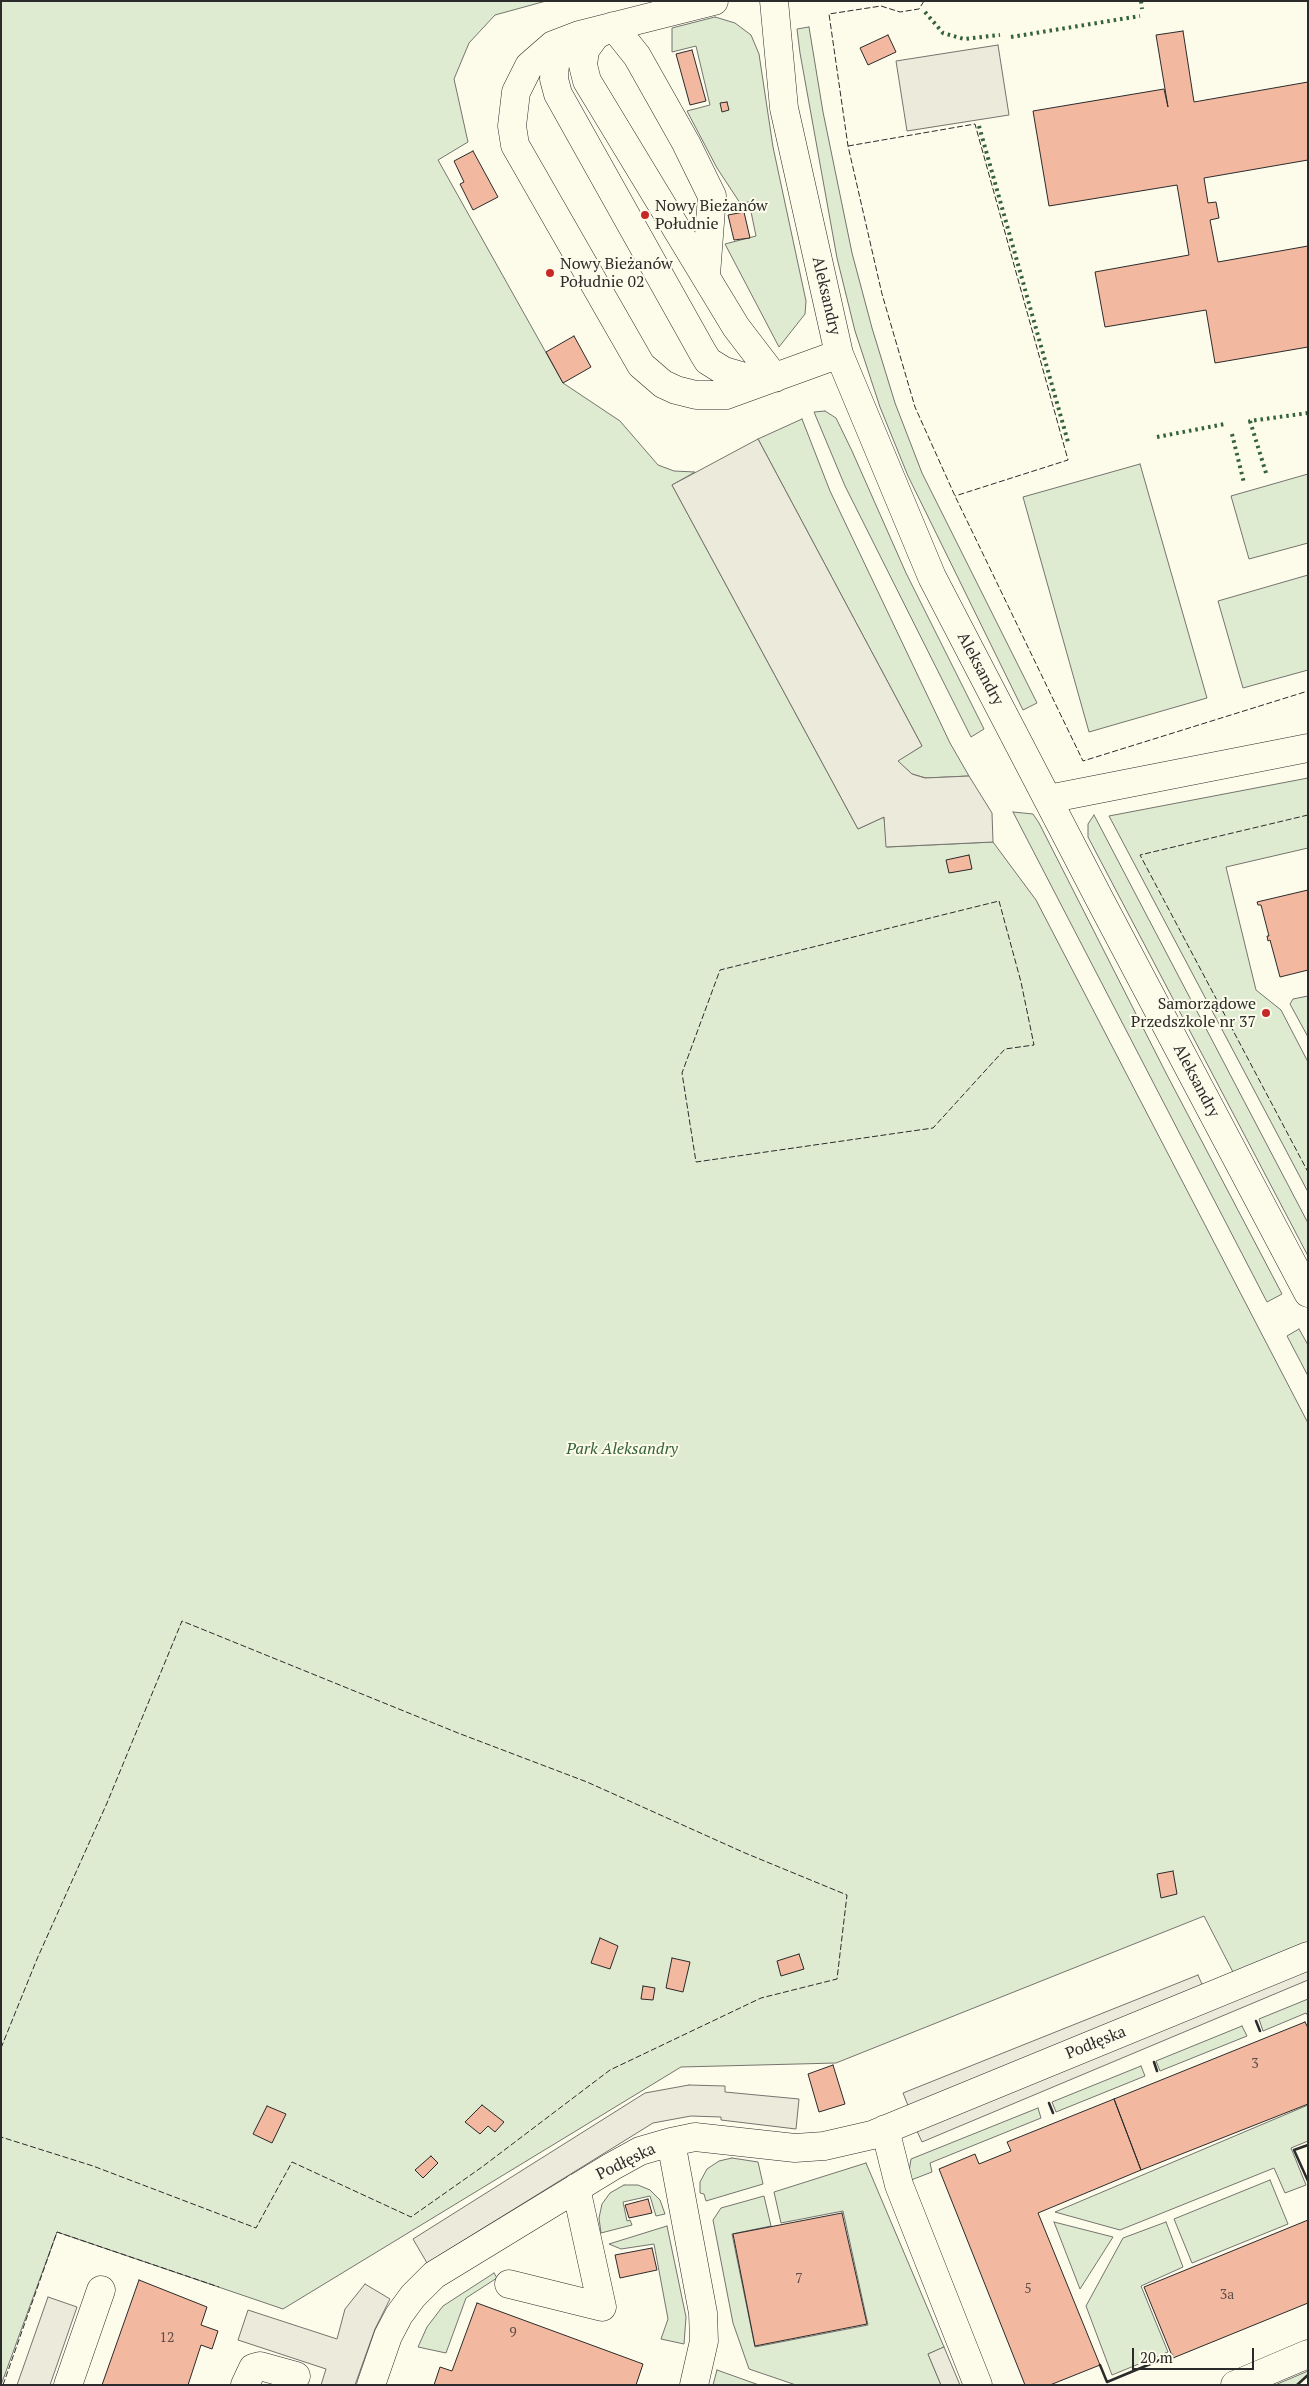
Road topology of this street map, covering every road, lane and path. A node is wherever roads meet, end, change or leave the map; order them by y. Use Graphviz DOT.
graph roads {
  1 [pos="714,1"];
  2 [pos="774,1"];
  3 [pos="613,26"];
  4 [pos="579,35"];
  5 [pos="706,275"];
  6 [pos="839,354"];
  7 [pos="775,378"];
  8 [pos="1308,748"];
  9 [pos="1048,799"];
  10 [pos="1308,1293"];
  11 [pos="1308,1956"];
  12 [pos="885,2129"];
  13 [pos="671,2142"];
  14 [pos="576,2188"];
  15 [pos="509,2284"];
  16 [pos="102,2290"];
  17 [pos="1308,2354"];
  18 [pos="296,2376"];
  19 [pos="68,2385"];
  20 [pos="246,2385"];
  21 [pos="371,2385"];
  22 [pos="694,2385"];
  23 [pos="978,2385"];
  24 [pos="1235,2385"];
  1 -- 3 [label="street"];
  2 -- 6 [label="street, Aleksandry"];
  3 -- 4 [label="street"];
  3 -- 5 [label="street"];
  3 -- 5 [label="street"];
  4 -- 7 [label="street"];
  4 -- 7 [label="street"];
  5 -- 7 [label="street"];
  6 -- 7 [label="street"];
  6 -- 9 [label="street, Aleksandry"];
  8 -- 9 [label="street"];
  9 -- 10 [label="street, Aleksandry"];
  11 -- 12 [label="street, Podłęska"];
  12 -- 13 [label="street, Podłęska"];
  12 -- 23 [label="street"];
  13 -- 14 [label="street, Podłęska"];
  13 -- 22 [label="street"];
  14 -- 15 [label="street"];
  14 -- 21 [label="street, Podłęska"];
  16 -- 19 [label="street"];
  17 -- 24 [label="street"];
  18 -- 20 [label="street"];
}
